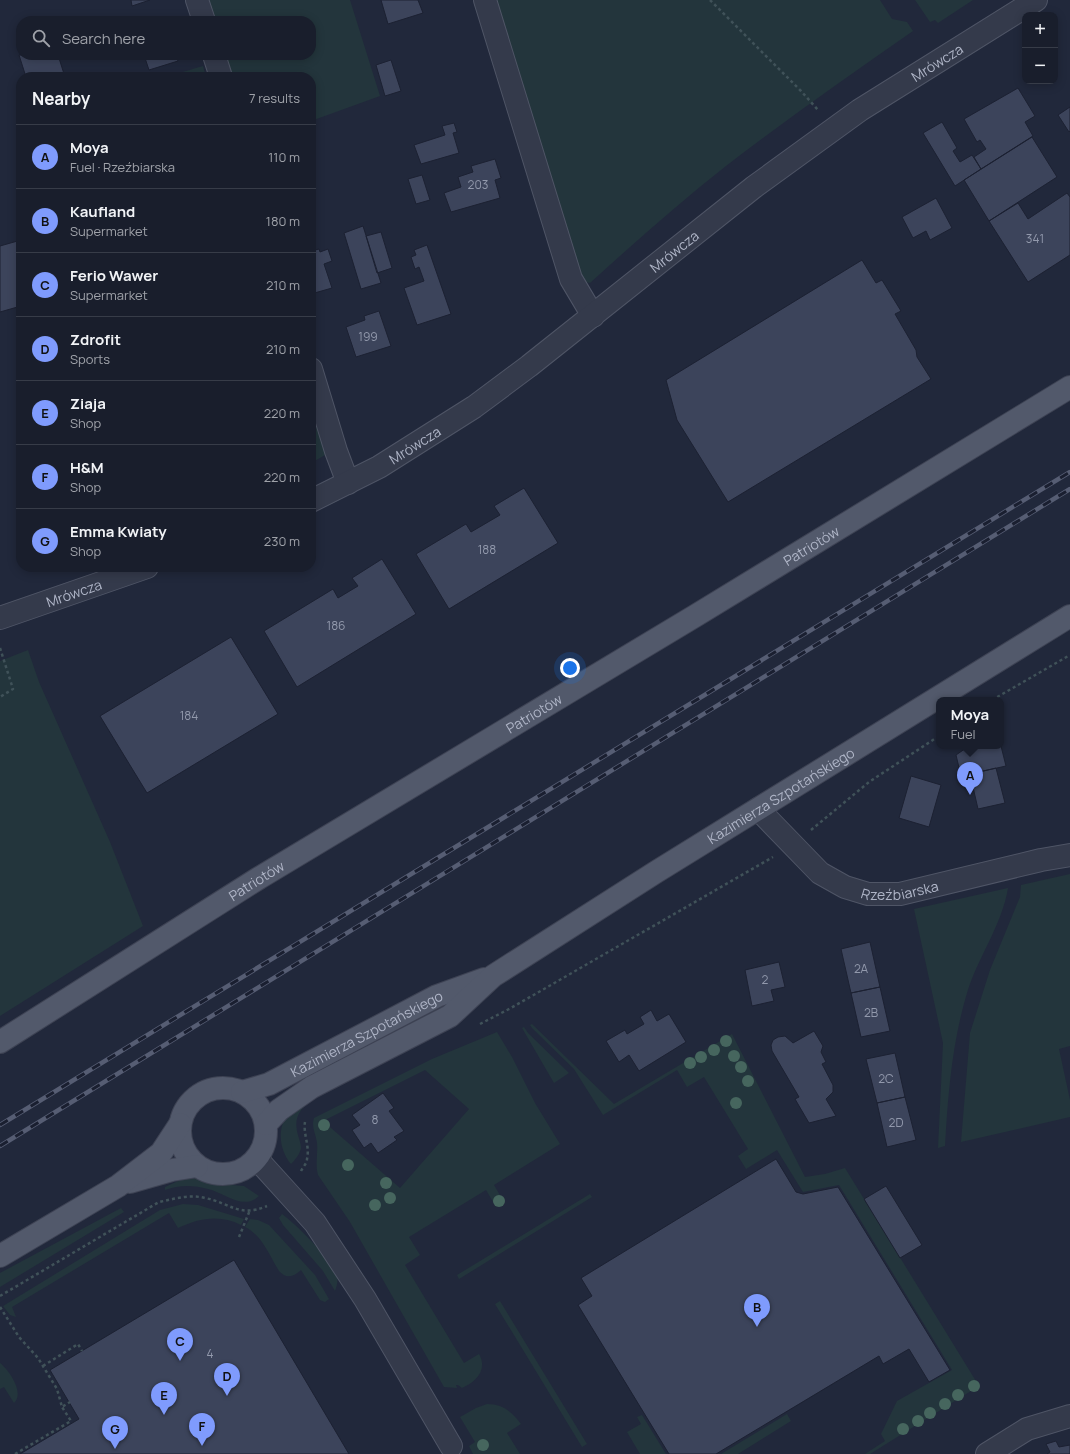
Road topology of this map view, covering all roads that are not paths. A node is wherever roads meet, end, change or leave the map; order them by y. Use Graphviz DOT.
graph roads {
  1 [pos="197,0"];
  2 [pos="485,0"];
  3 [pos="1036,0"];
  4 [pos="202,16"];
  5 [pos="216,60"];
  6 [pos="219,72"];
  7 [pos="593,316"];
  8 [pos="316,385"];
  9 [pos="1070,387"];
  10 [pos="348,483"];
  11 [pos="316,499"];
  12 [pos="132,572"];
  13 [pos="1070,616"];
  14 [pos="0,617"];
  15 [pos="939,697"];
  16 [pos="936,699"];
  17 [pos="758,809"];
  18 [pos="1070,855"];
  19 [pos="493,976"];
  20 [pos="0,1042"];
  21 [pos="242,1092"];
  22 [pos="180,1124"];
  23 [pos="266,1124"];
  24 [pos="257,1158"];
  25 [pos="197,1166"];
  26 [pos="118,1186"];
  27 [pos="0,1256"];
  28 [pos="1070,1416"];
  29 [pos="451,1446"];
  30 [pos="986,1454"];
  1 -- 4 [label="street"];
  2 -- 7 [label="street"];
  3 -- 7 [label="street, Mrówcza"];
  5 -- 6 [label="street"];
  7 -- 10 [label="street, Mrówcza"];
  8 -- 10 [label="street"];
  9 -- 20 [label="main road, Patriotów"];
  10 -- 11 [label="street, Mrówcza"];
  12 -- 14 [label="street, Mrówcza"];
  13 -- 15 [label="main road, Kazimierza Szpotańskiego"];
  16 -- 17 [label="main road, Kazimierza Szpotańskiego"];
  17 -- 18 [label="street, Rzeźbiarska"];
  17 -- 19 [label="main road, Kazimierza Szpotańskiego"];
  19 -- 21 [label="main road, Kazimierza Szpotańskiego"];
  19 -- 23 [label="main road, Kazimierza Szpotańskiego"];
  21 -- 22 [label="main road"];
  21 -- 23 [label="main road"];
  22 -- 25 [label="main road"];
  22 -- 26 [label="main road"];
  23 -- 24 [label="main road"];
  24 -- 25 [label="main road"];
  24 -- 29 [label="street"];
  25 -- 26 [label="main road"];
  26 -- 27 [label="main road"];
  28 -- 30 [label="street"];
}
